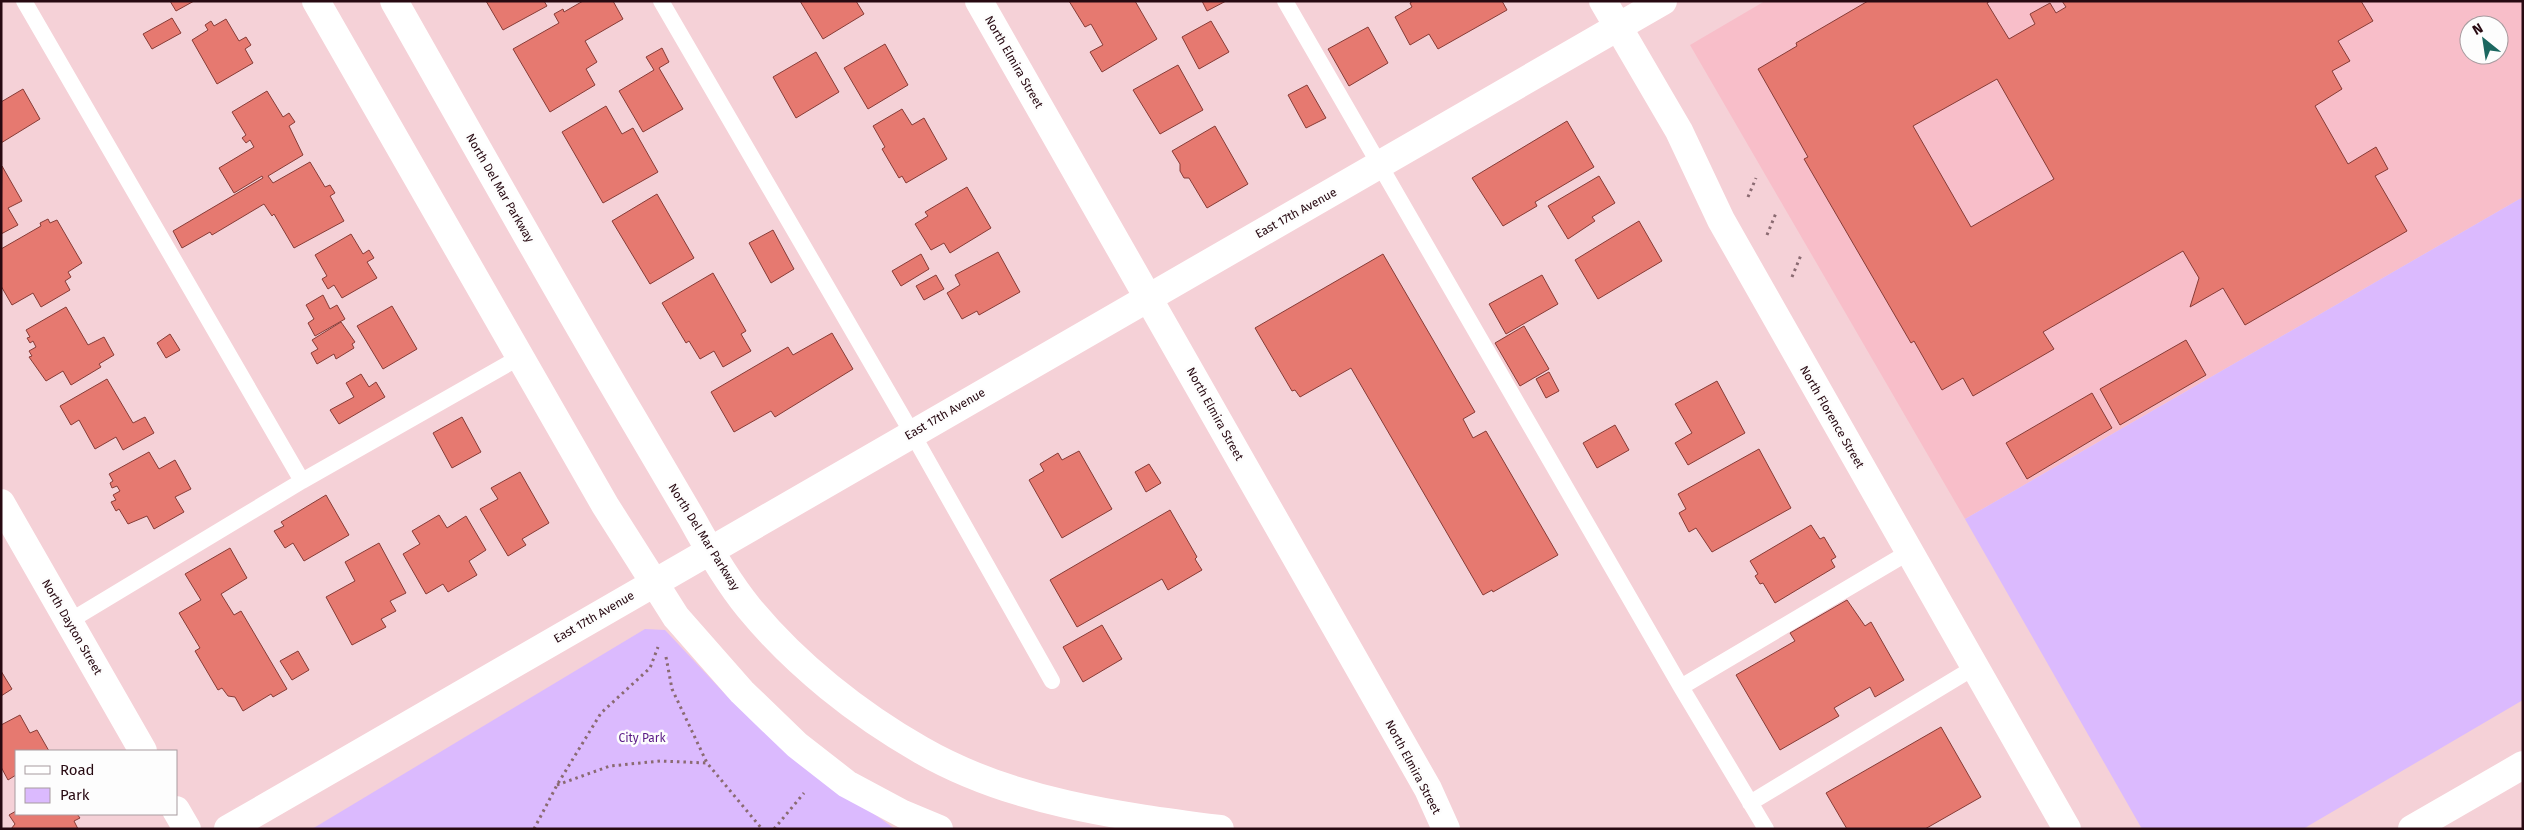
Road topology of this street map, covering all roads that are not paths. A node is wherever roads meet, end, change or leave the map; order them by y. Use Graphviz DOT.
graph roads {
  1 [pos="24,1"];
  2 [pos="316,1"];
  3 [pos="394,1"];
  4 [pos="661,1"];
  5 [pos="979,1"];
  6 [pos="1285,1"];
  7 [pos="1602,1"];
  8 [pos="1663,1"];
  9 [pos="1618,28"];
  10 [pos="1380,166"];
  11 [pos="1149,296"];
  12 [pos="520,357"];
  13 [pos="912,433"];
  14 [pos="302,481"];
  15 [pos="1,503"];
  16 [pos="709,550"];
  17 [pos="1909,552"];
  18 [pos="652,583"];
  19 [pos="68,622"];
  20 [pos="1975,667"];
  21 [pos="1052,681"];
  22 [pos="1681,687"];
  23 [pos="141,750"];
  24 [pos="2523,765"];
  25 [pos="1750,803"];
  26 [pos="178,813"];
  27 [pos="2060,826"];
  28 [pos="187,829"];
  29 [pos="228,829"];
  30 [pos="939,829"];
  31 [pos="1220,829"];
  32 [pos="1446,829"];
  33 [pos="1766,829"];
  34 [pos="2412,829"];
  1 -- 14 [label="lane"];
  2 -- 12 [label="street"];
  3 -- 16 [label="street, North Del Mar Parkway"];
  4 -- 13 [label="lane"];
  5 -- 11 [label="street, North Elmira Street"];
  6 -- 10 [label="lane"];
  7 -- 9 [label="street, North Florence Street"];
  8 -- 9 [label="street, East 17th Avenue"];
  9 -- 10 [label="street, East 17th Avenue"];
  9 -- 17 [label="street, North Florence Street"];
  10 -- 11 [label="street, East 17th Avenue"];
  10 -- 22 [label="lane"];
  11 -- 13 [label="street, East 17th Avenue"];
  11 -- 32 [label="street, North Elmira Street"];
  12 -- 14 [label="lane"];
  12 -- 18 [label="street"];
  13 -- 16 [label="street, East 17th Avenue"];
  13 -- 21 [label="lane"];
  14 -- 19 [label="lane"];
  15 -- 19 [label="street, North Dayton Street"];
  16 -- 18 [label="street, East 17th Avenue"];
  16 -- 31 [label="street, North Del Mar Parkway"];
  17 -- 20 [label="street, North Florence Street"];
  17 -- 22 [label="lane"];
  18 -- 29 [label="street, East 17th Avenue"];
  18 -- 30 [label="street"];
  19 -- 23 [label="street, North Dayton Street"];
  20 -- 25 [label="lane"];
  20 -- 27 [label="street, North Florence Street"];
  22 -- 25 [label="lane"];
  24 -- 34 [label="street"];
  25 -- 33 [label="lane"];
  26 -- 28 [label="street"];
}
